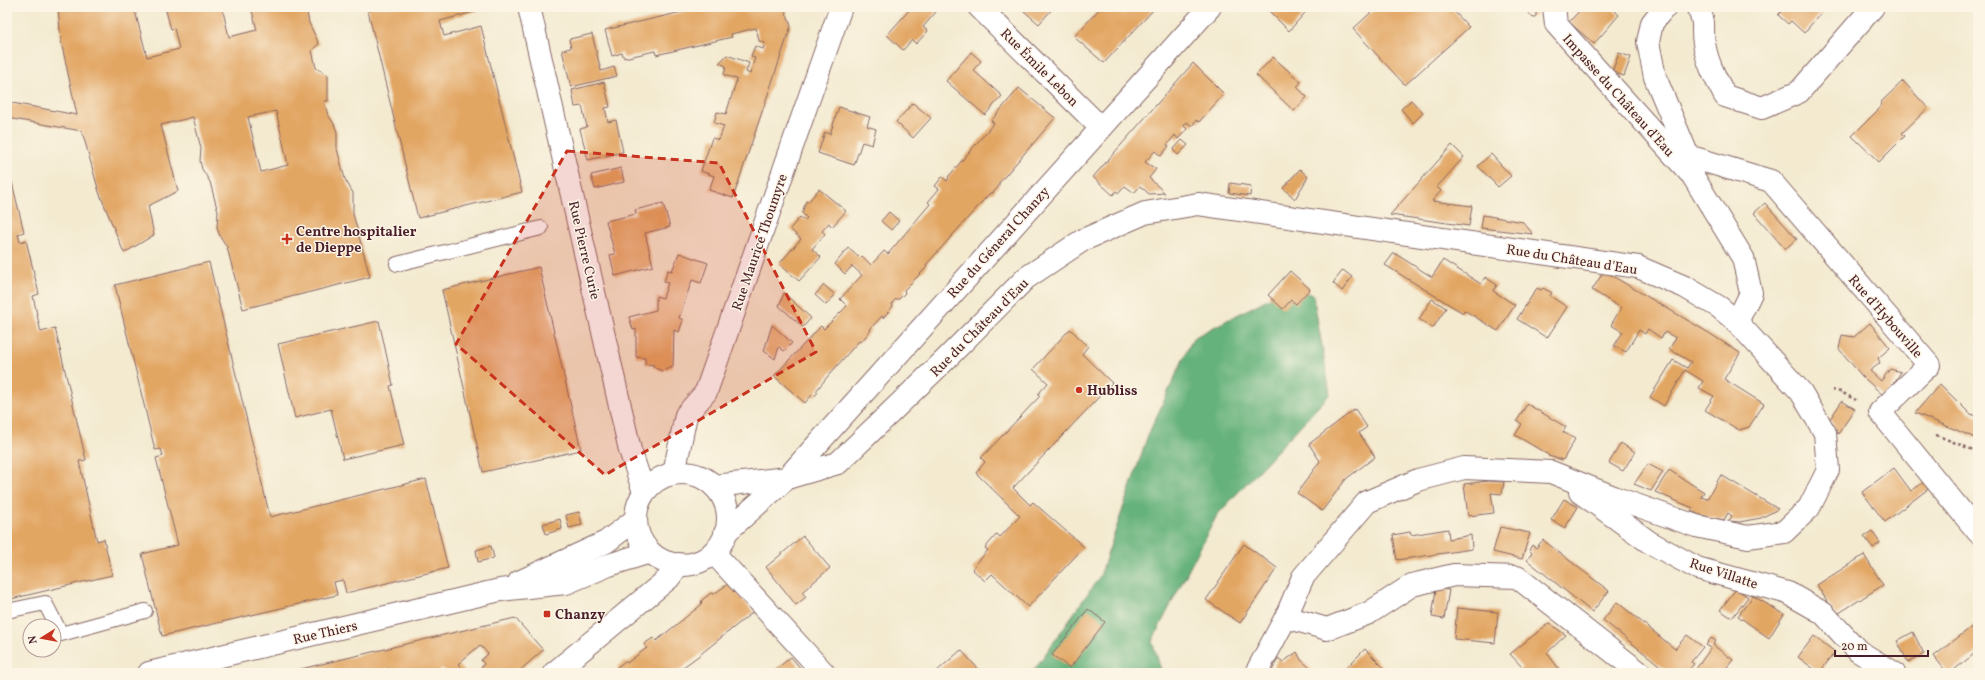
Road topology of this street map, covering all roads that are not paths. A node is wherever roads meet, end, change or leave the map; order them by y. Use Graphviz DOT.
graph roads {
  1 [pos="530,7"];
  2 [pos="841,7"];
  3 [pos="979,7"];
  4 [pos="1210,7"];
  5 [pos="1554,7"];
  6 [pos="1666,7"];
  7 [pos="1697,7"];
  8 [pos="1872,7"];
  9 [pos="1101,128"];
  10 [pos="1688,156"];
  11 [pos="1694,178"];
  12 [pos="541,228"];
  13 [pos="397,264"];
  14 [pos="1737,322"];
  15 [pos="1551,472"];
  16 [pos="674,473"];
  17 [pos="787,478"];
  18 [pos="714,486"];
  19 [pos="644,492"];
  20 [pos="636,519"];
  21 [pos="1978,532"];
  22 [pos="725,533"];
  23 [pos="650,552"];
  24 [pos="713,552"];
  25 [pos="679,564"];
  26 [pos="500,590"];
  27 [pos="7,611"];
  28 [pos="145,611"];
  29 [pos="1286,617"];
  30 [pos="569,668"];
  31 [pos="149,673"];
  32 [pos="824,673"];
  33 [pos="1256,673"];
  34 [pos="1640,673"];
  35 [pos="1894,673"];
  1 -- 19 [label="street, Rue Pierre Curie"];
  2 -- 16 [label="street, Rue Maurice Thoumyre"];
  3 -- 9 [label="street, Rue Émile Lebon"];
  4 -- 9 [label="street, Rue du Géneral Chanzy"];
  5 -- 11 [label="street, Impasse du Château d'Eau"];
  6 -- 10 [label="street"];
  7 -- 8 [label="street"];
  9 -- 17 [label="street, Rue du Géneral Chanzy"];
  10 -- 11 [label="street"];
  10 -- 21 [label="street, Rue d'Hybouville"];
  11 -- 14 [label="street"];
  12 -- 13 [label="lane"];
  14 -- 15 [label="street, Rue du Château d'Eau"];
  14 -- 17 [label="street, Rue du Château d'Eau"];
  15 -- 29 [label="street, Rue du Château d'Eau"];
  15 -- 35 [label="street, Rue Villatte"];
  16 -- 18 [label="street"];
  16 -- 19 [label="street"];
  17 -- 18 [label="street"];
  17 -- 22 [label="street, Rue du Géneral Chanzy"];
  18 -- 22 [label="street"];
  19 -- 20 [label="street"];
  20 -- 23 [label="street"];
  20 -- 26 [label="street, Rue Thiers"];
  22 -- 24 [label="street"];
  23 -- 25 [label="street"];
  23 -- 26 [label="street, Rue Thiers"];
  24 -- 25 [label="street"];
  24 -- 32 [label="street"];
  25 -- 30 [label="street"];
  26 -- 31 [label="street, Rue Thiers"];
  27 -- 28 [label="lane"];
  29 -- 33 [label="street, Rue du Château d'Eau"];
  29 -- 34 [label="street"];
}
